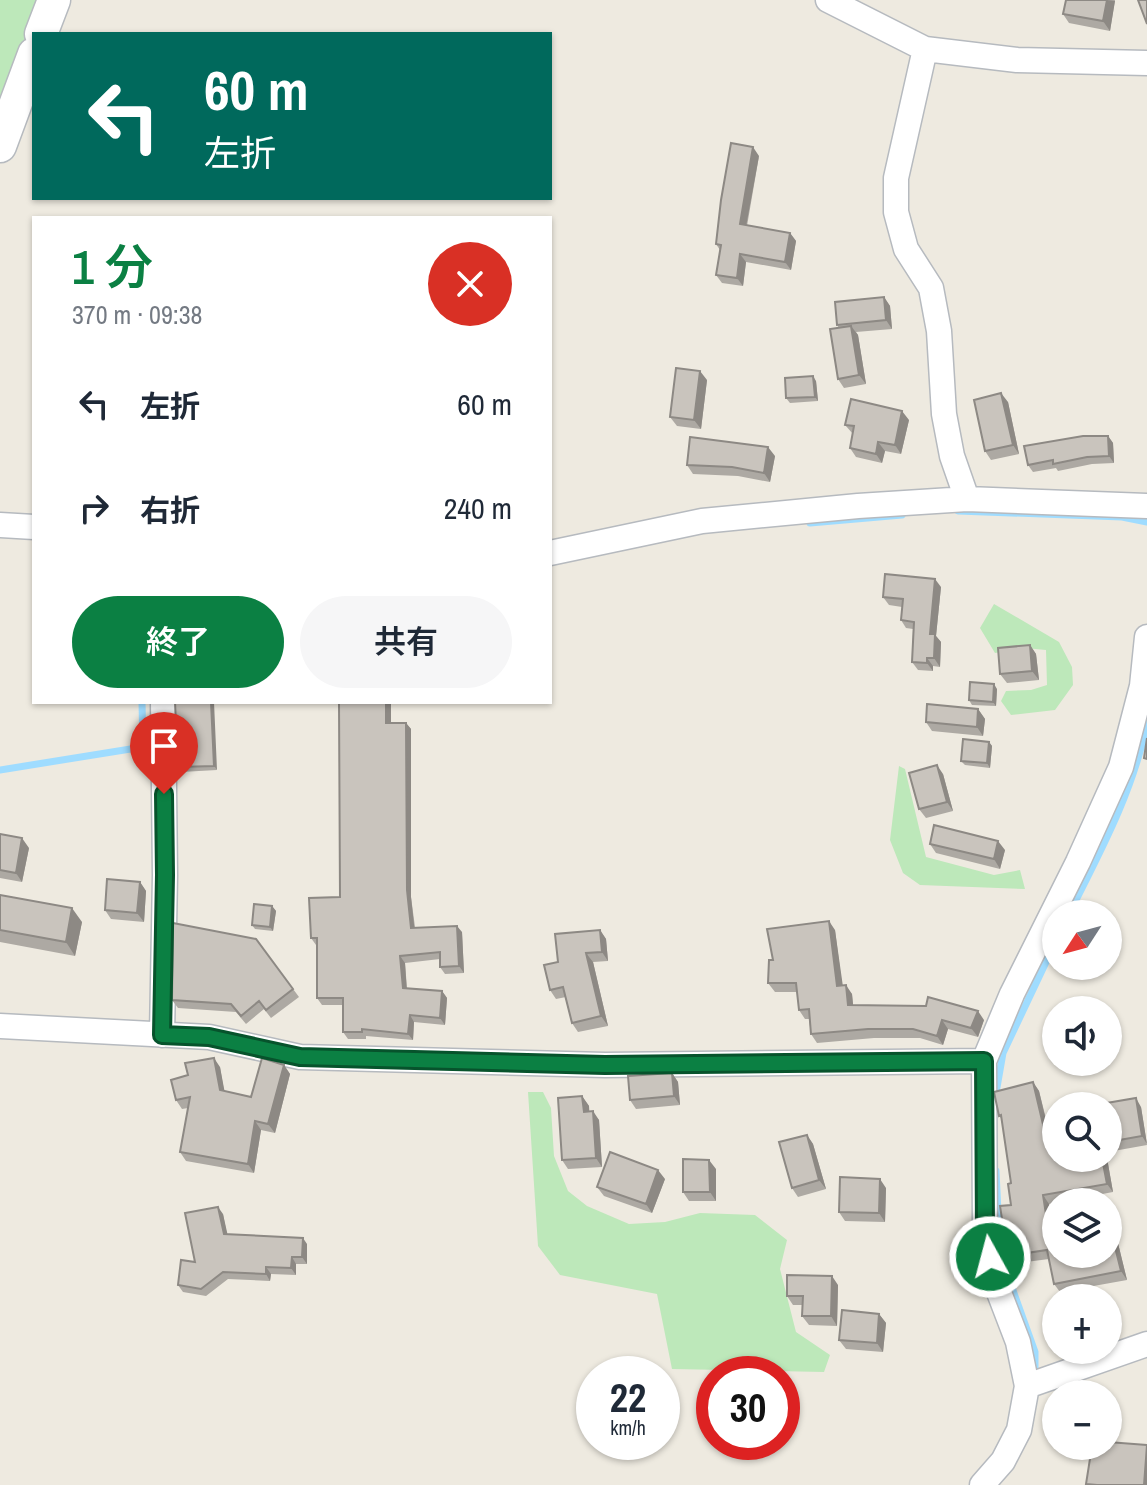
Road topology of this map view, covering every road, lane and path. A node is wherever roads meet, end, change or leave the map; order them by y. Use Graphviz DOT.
graph roads {
  1 [pos="54,0"];
  2 [pos="828,0"];
  3 [pos="42,32"];
  4 [pos="925,49"];
  5 [pos="32,59"];
  6 [pos="1147,63"];
  7 [pos="0,146"];
  8 [pos="967,499"];
  9 [pos="1147,506"];
  10 [pos="0,525"];
  11 [pos="32,527"];
  12 [pos="552,553"];
  13 [pos="1147,637"];
  14 [pos="163,704"];
  15 [pos="0,1026"];
  16 [pos="162,1035"];
  17 [pos="984,1061"];
  18 [pos="1147,1344"];
  19 [pos="1027,1386"];
  20 [pos="982,1485"];
  1 -- 3 [label="street"];
  2 -- 4 [label="street"];
  4 -- 6 [label="street"];
  4 -- 8 [label="street"];
  5 -- 7 [label="street"];
  8 -- 9 [label="street"];
  8 -- 12 [label="street"];
  10 -- 11 [label="street"];
  13 -- 17 [label="street"];
  14 -- 16 [label="street"];
  15 -- 16 [label="street"];
  16 -- 17 [label="street"];
  17 -- 19 [label="street"];
  18 -- 19 [label="street"];
  19 -- 20 [label="street"];
}
